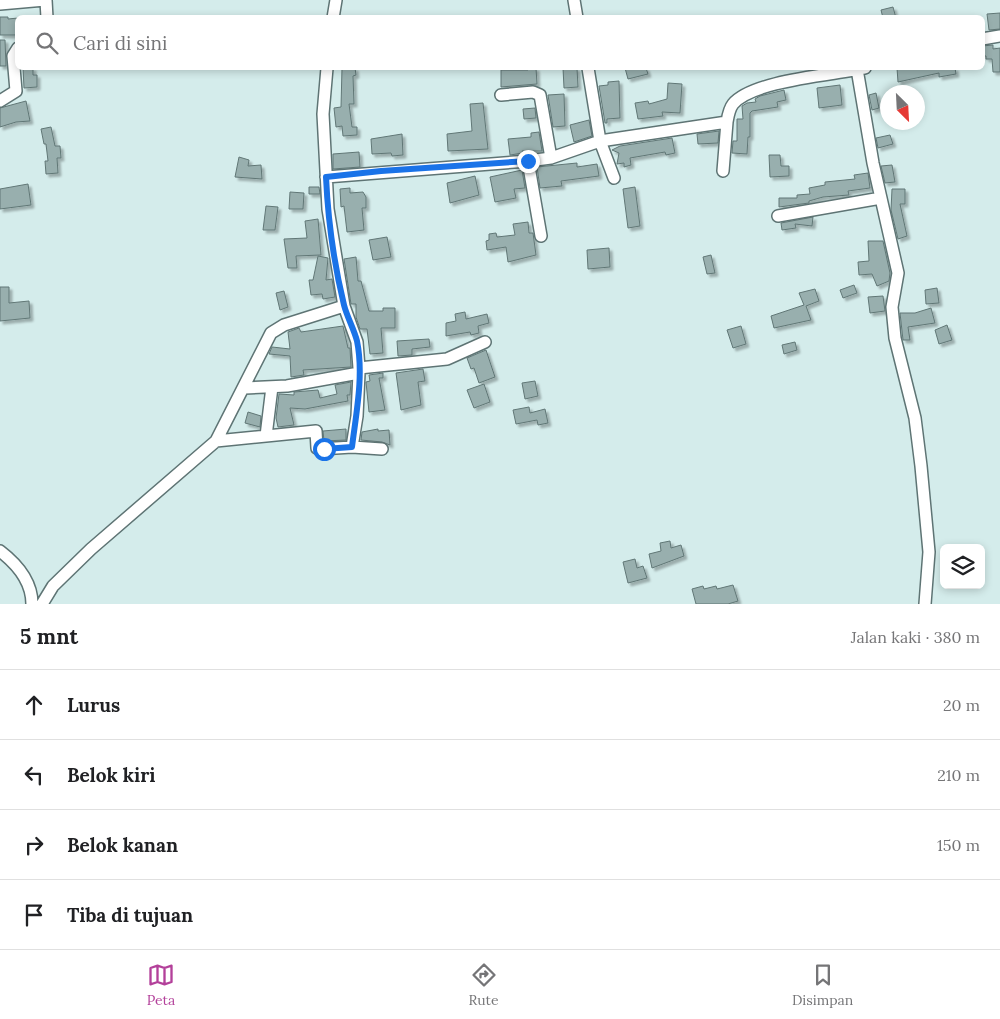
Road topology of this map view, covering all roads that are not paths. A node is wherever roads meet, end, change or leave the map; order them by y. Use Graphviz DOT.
graph roads {
  1 [pos="46,0"];
  2 [pos="336,0"];
  3 [pos="574,0"];
  4 [pos="0,4"];
  5 [pos="47,15"];
  6 [pos="334,15"];
  7 [pos="576,15"];
  8 [pos="1000,36"];
  9 [pos="985,38"];
  10 [pos="15,53"];
  11 [pos="327,70"];
  12 [pos="588,70"];
  13 [pos="849,70"];
  14 [pos="861,70"];
  15 [pos="501,94"];
  16 [pos="0,100"];
  17 [pos="727,122"];
  18 [pos="600,141"];
  19 [pos="551,158"];
  20 [pos="528,161"];
  21 [pos="722,171"];
  22 [pos="326,177"];
  23 [pos="614,178"];
  24 [pos="881,198"];
  25 [pos="778,216"];
  26 [pos="541,236"];
  27 [pos="344,306"];
  28 [pos="485,342"];
  29 [pos="359,371"];
  30 [pos="272,387"];
  31 [pos="245,388"];
  32 [pos="266,436"];
  33 [pos="216,442"];
  34 [pos="352,447"];
  35 [pos="382,449"];
  36 [pos="0,551"];
  37 [pos="32,604"];
  38 [pos="42,604"];
  39 [pos="925,604"];
  1 -- 4 [label="street"];
  1 -- 5 [label="street"];
  2 -- 6 [label="street"];
  3 -- 7 [label="street"];
  8 -- 9 [label="street"];
  10 -- 16 [label="street"];
  11 -- 22 [label="street"];
  12 -- 18 [label="street"];
  13 -- 17 [label="street"];
  14 -- 24 [label="street"];
  15 -- 19 [label="street"];
  17 -- 18 [label="street"];
  17 -- 21 [label="street"];
  18 -- 19 [label="street"];
  18 -- 23 [label="street"];
  19 -- 20 [label="street"];
  20 -- 22 [label="street"];
  20 -- 26 [label="street"];
  22 -- 27 [label="street"];
  24 -- 25 [label="street"];
  24 -- 39 [label="street"];
  27 -- 29 [label="street"];
  27 -- 31 [label="street"];
  28 -- 29 [label="street"];
  29 -- 30 [label="street"];
  29 -- 34 [label="street"];
  30 -- 31 [label="street"];
  30 -- 32 [label="street"];
  31 -- 33 [label="street"];
  32 -- 33 [label="street"];
  32 -- 34 [label="street"];
  33 -- 38 [label="street"];
  34 -- 35 [label="street"];
  36 -- 37 [label="street"];
}
